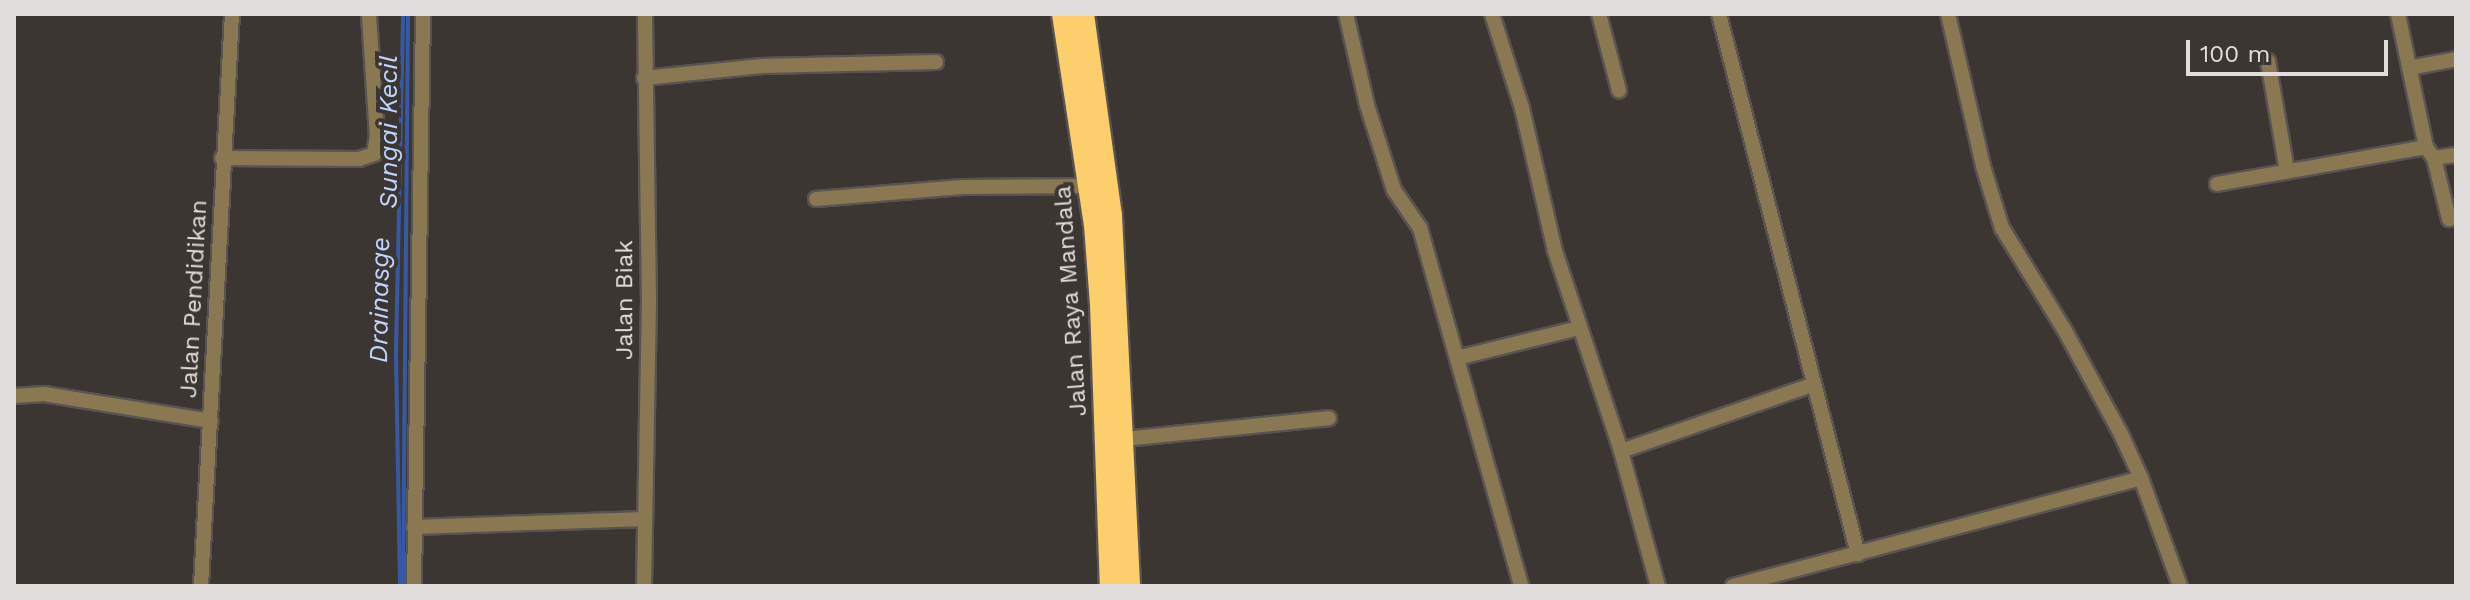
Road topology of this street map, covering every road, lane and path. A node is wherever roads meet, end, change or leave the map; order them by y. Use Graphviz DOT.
graph roads {
  1 [pos="232,14"];
  2 [pos="369,14"];
  3 [pos="423,14"];
  4 [pos="645,14"];
  5 [pos="1063,14"];
  6 [pos="1083,14"];
  7 [pos="1346,14"];
  8 [pos="1492,14"];
  9 [pos="1599,14"];
  10 [pos="1719,14"];
  11 [pos="1948,14"];
  12 [pos="2398,14"];
  13 [pos="2456,59"];
  14 [pos="2268,61"];
  15 [pos="936,62"];
  16 [pos="2409,68"];
  17 [pos="644,78"];
  18 [pos="1619,90"];
  19 [pos="2430,152"];
  20 [pos="2456,155"];
  21 [pos="222,158"];
  22 [pos="2287,171"];
  23 [pos="2217,184"];
  24 [pos="1089,186"];
  25 [pos="816,199"];
  26 [pos="2449,219"];
  27 [pos="1579,328"];
  28 [pos="1457,358"];
  29 [pos="1812,385"];
  30 [pos="14,396"];
  31 [pos="1329,418"];
  32 [pos="211,421"];
  33 [pos="1116,440"];
  34 [pos="1621,451"];
  35 [pos="2141,478"];
  36 [pos="645,519"];
  37 [pos="414,527"];
  38 [pos="1858,554"];
  39 [pos="201,586"];
  40 [pos="414,586"];
  41 [pos="644,586"];
  42 [pos="1111,586"];
  43 [pos="1129,586"];
  44 [pos="1521,586"];
  45 [pos="1658,586"];
  46 [pos="1733,586"];
  47 [pos="2180,586"];
  1 -- 21 [label="street, Jalan Pendidikan"];
  2 -- 21 [label="street"];
  3 -- 37 [label="street"];
  4 -- 17 [label="street, Jalan Biak"];
  5 -- 24 [label="highway, Jalan Raya Mandala"];
  6 -- 33 [label="highway, Jalan Raya Mandala"];
  7 -- 28 [label="street"];
  8 -- 27 [label="street"];
  9 -- 18 [label="street"];
  10 -- 29 [label="street"];
  11 -- 35 [label="street"];
  12 -- 16 [label="street"];
  13 -- 16 [label="street"];
  14 -- 22 [label="street"];
  15 -- 17 [label="street"];
  16 -- 19 [label="street"];
  17 -- 36 [label="street, Jalan Biak"];
  19 -- 20 [label="street"];
  19 -- 22 [label="street"];
  19 -- 26 [label="street"];
  21 -- 32 [label="street, Jalan Pendidikan"];
  22 -- 23 [label="street"];
  24 -- 25 [label="street"];
  24 -- 33 [label="highway, Jalan Raya Mandala"];
  27 -- 28 [label="street"];
  27 -- 34 [label="street"];
  28 -- 44 [label="street"];
  29 -- 34 [label="street"];
  29 -- 38 [label="street"];
  30 -- 32 [label="street"];
  31 -- 33 [label="street"];
  32 -- 39 [label="street, Jalan Pendidikan"];
  33 -- 42 [label="highway, Jalan Raya Mandala"];
  33 -- 43 [label="highway, Jalan Raya Mandala"];
  34 -- 45 [label="street"];
  35 -- 38 [label="street"];
  35 -- 47 [label="street"];
  36 -- 37 [label="street"];
  36 -- 41 [label="street, Jalan Biak"];
  37 -- 40 [label="street"];
  38 -- 46 [label="street"];
}
